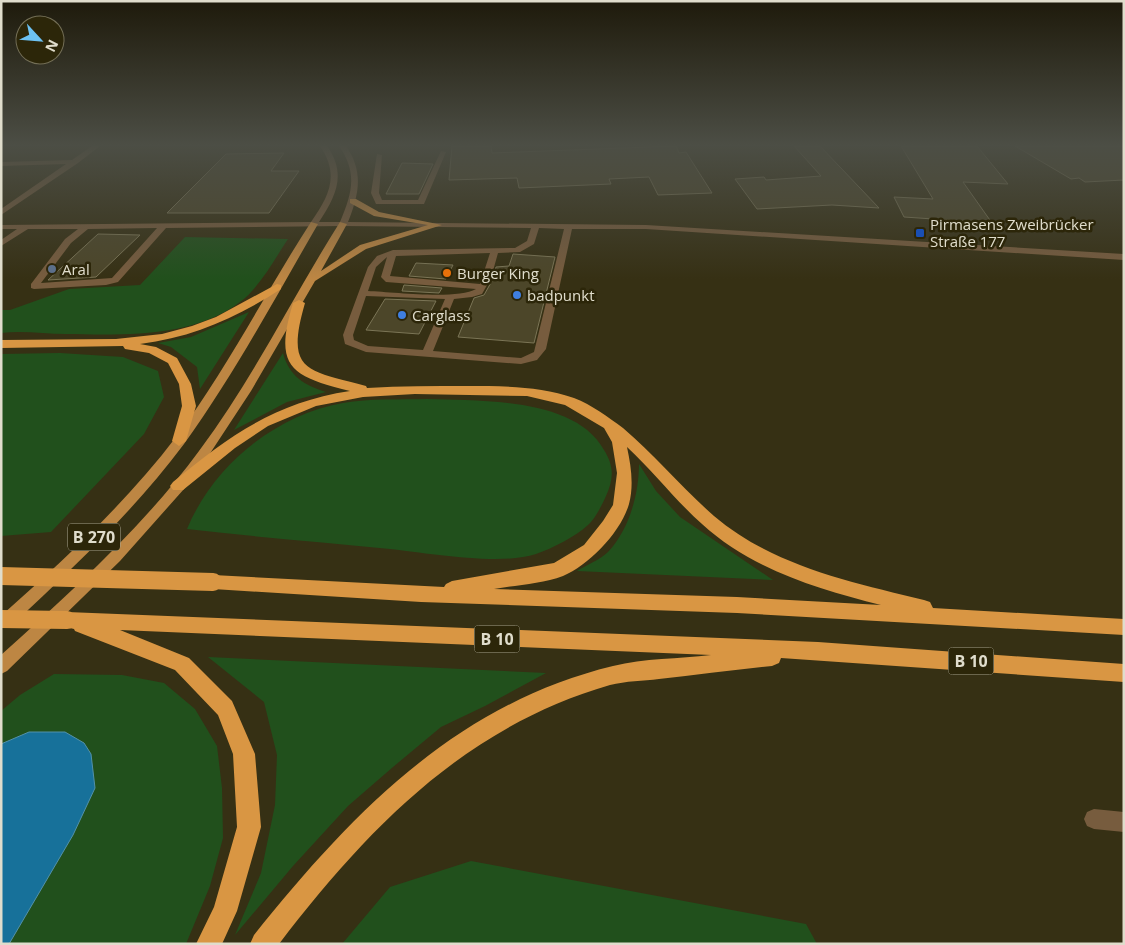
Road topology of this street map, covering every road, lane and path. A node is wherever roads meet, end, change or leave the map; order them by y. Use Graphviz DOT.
graph roads {
  1 [pos="35,190"];
  2 [pos="332,190"];
  3 [pos="355,190"];
  4 [pos="375,190"];
  5 [pos="426,190"];
  6 [pos="353,201"];
  7 [pos="1,213"];
  8 [pos="314,224"];
  9 [pos="343,224"];
  10 [pos="438,225"];
  11 [pos="163,226"];
  12 [pos="536,226"];
  13 [pos="569,226"];
  14 [pos="1,227"];
  15 [pos="26,227"];
  16 [pos="85,227"];
  17 [pos="1,244"];
  18 [pos="494,252"];
  19 [pos="393,253"];
  20 [pos="1124,258"];
  21 [pos="310,282"];
  22 [pos="276,287"];
  23 [pos="482,287"];
  24 [pos="363,293"];
  25 [pos="451,296"];
  26 [pos="298,303"];
  27 [pos="92,343"];
  28 [pos="1,344"];
  29 [pos="427,353"];
  30 [pos="369,391"];
  31 [pos="607,424"];
  32 [pos="179,441"];
  33 [pos="178,486"];
  34 [pos="1,576"];
  35 [pos="421,594"];
  36 [pos="962,617"];
  37 [pos="1,619"];
  38 [pos="67,620"];
  39 [pos="1,625"];
  40 [pos="1124,627"];
  41 [pos="818,651"];
  42 [pos="1,666"];
  43 [pos="1124,673"];
  44 [pos="1094,819"];
  45 [pos="1124,822"];
  46 [pos="209,944"];
  47 [pos="263,944"];
  1 -- 7 [label="street"];
  2 -- 8 [label="street"];
  3 -- 6 [label="street"];
  4 -- 5 [label="street"];
  6 -- 9 [label="street"];
  6 -- 10 [label="main road"];
  8 -- 9 [label="street"];
  8 -- 11 [label="street"];
  8 -- 22 [label="main road, B 270"];
  9 -- 10 [label="street"];
  9 -- 21 [label="main road, B 270"];
  10 -- 12 [label="street"];
  10 -- 21 [label="main road"];
  11 -- 16 [label="street"];
  11 -- 16 [label="street"];
  12 -- 13 [label="street"];
  12 -- 18 [label="street"];
  13 -- 20 [label="street"];
  13 -- 29 [label="street"];
  14 -- 15 [label="street"];
  15 -- 16 [label="street"];
  15 -- 17 [label="street"];
  18 -- 19 [label="street"];
  18 -- 23 [label="street"];
  19 -- 23 [label="street"];
  19 -- 24 [label="street"];
  21 -- 26 [label="main road, B 270"];
  22 -- 27 [label="highway"];
  22 -- 32 [label="main road, B 270"];
  23 -- 25 [label="street"];
  24 -- 25 [label="street"];
  24 -- 29 [label="street"];
  25 -- 29 [label="street"];
  26 -- 30 [label="highway"];
  26 -- 33 [label="main road, B 270"];
  27 -- 28 [label="highway"];
  27 -- 32 [label="highway"];
  30 -- 31 [label="highway"];
  30 -- 33 [label="highway"];
  31 -- 35 [label="highway"];
  31 -- 36 [label="highway"];
  32 -- 39 [label="main road, B 270"];
  33 -- 42 [label="main road, B 270"];
  34 -- 35 [label="highway, bridge"];
  35 -- 36 [label="highway"];
  36 -- 40 [label="highway"];
  37 -- 38 [label="highway, B 10, bridge"];
  38 -- 41 [label="highway, B 10"];
  38 -- 46 [label="highway"];
  41 -- 43 [label="highway, B 10"];
  41 -- 47 [label="highway"];
  44 -- 45 [label="street"];
}
